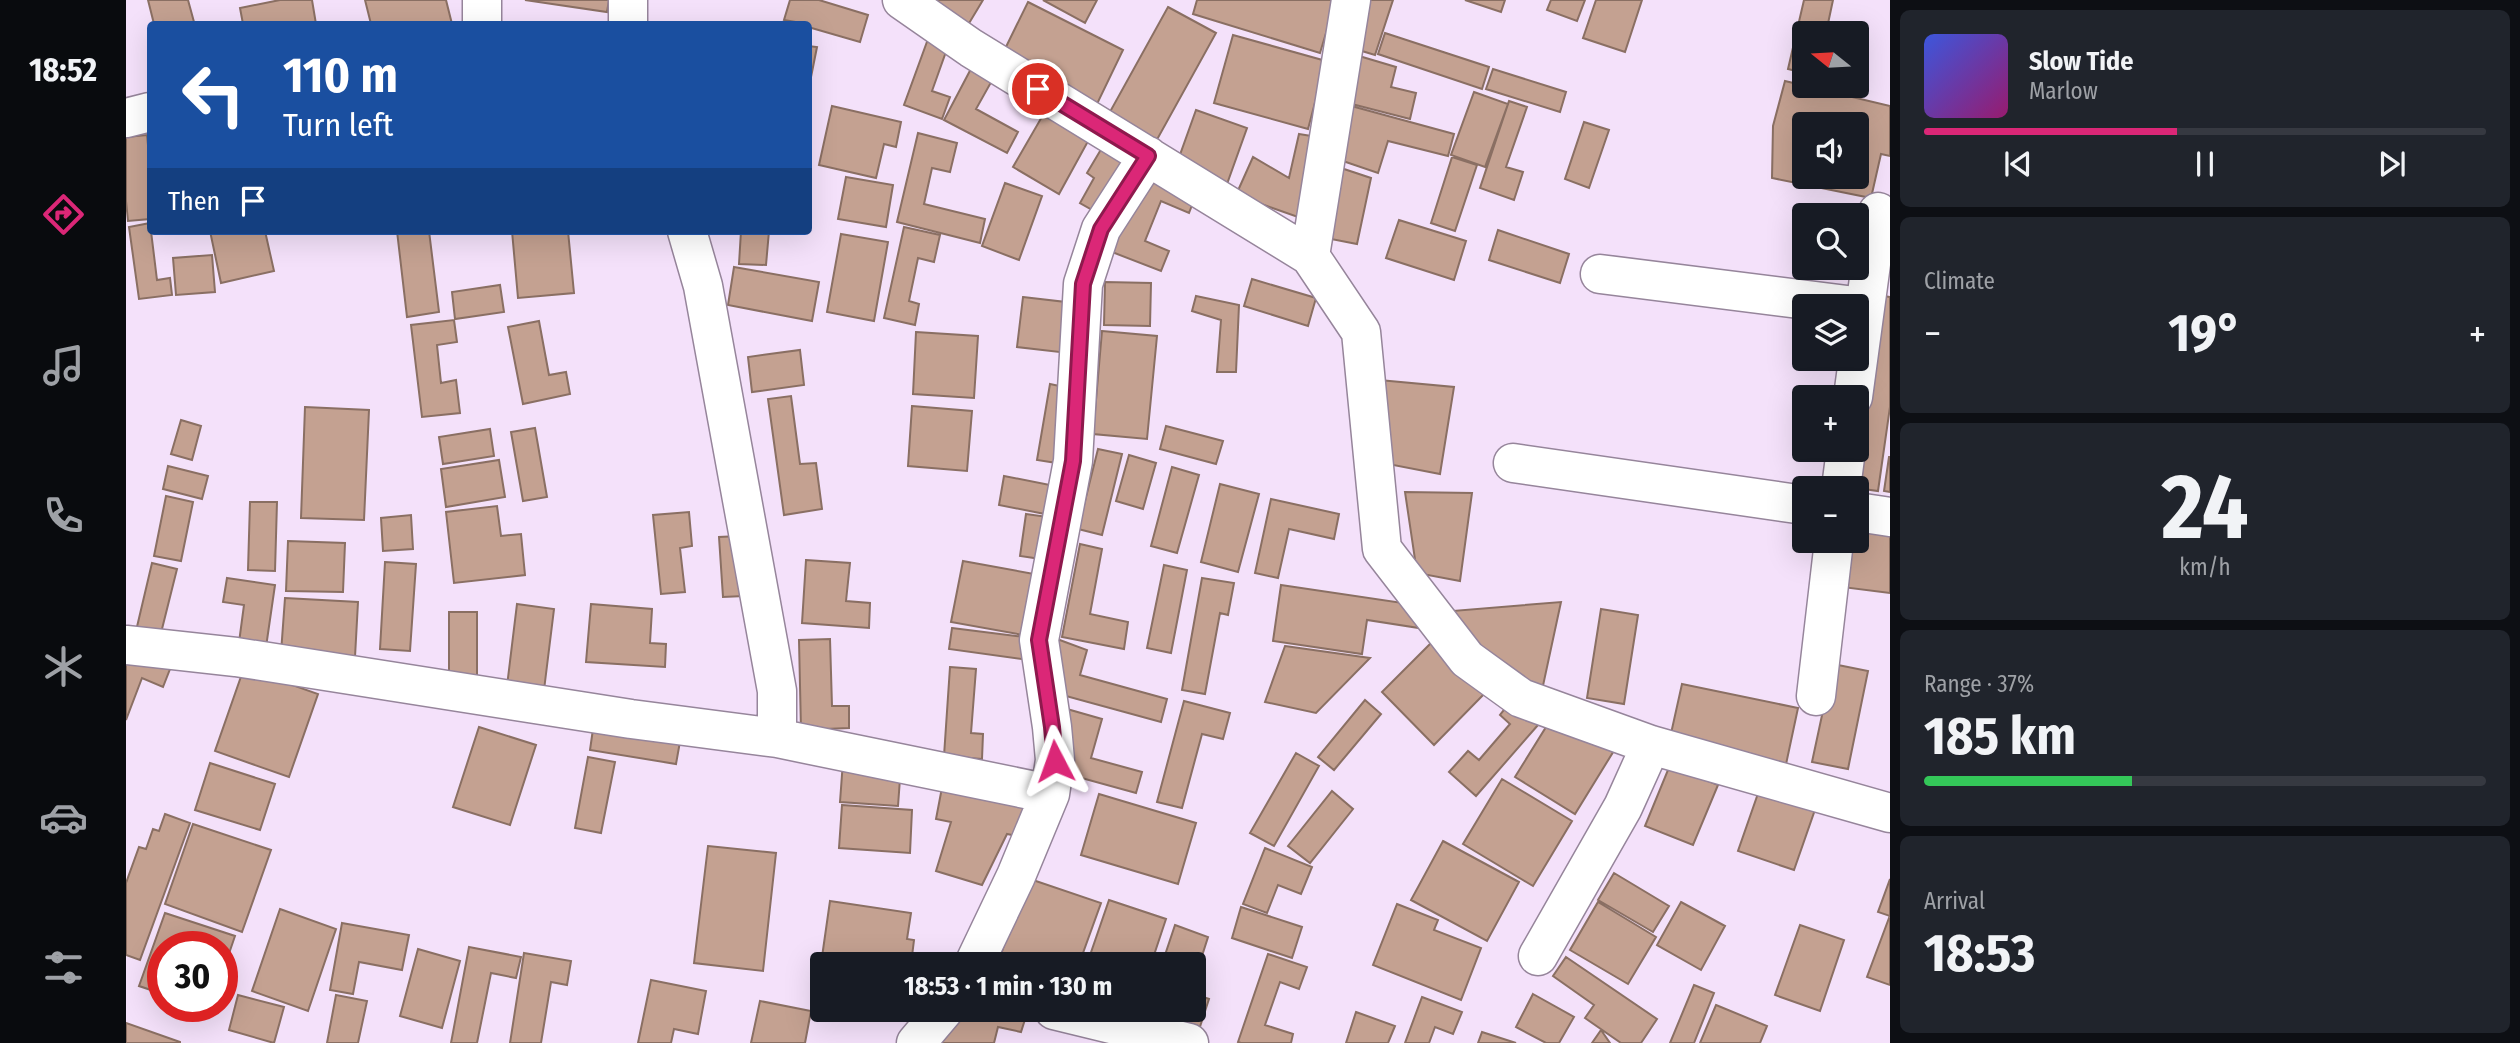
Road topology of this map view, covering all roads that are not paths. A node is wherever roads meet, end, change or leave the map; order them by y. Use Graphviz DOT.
graph roads {
  1 [pos="482,0"];
  2 [pos="628,0"];
  3 [pos="902,0"];
  4 [pos="1351,0"];
  5 [pos="482,21"];
  6 [pos="628,21"];
  7 [pos="147,113"];
  8 [pos="126,118"];
  9 [pos="1148,156"];
  10 [pos="1878,212"];
  11 [pos="688,235"];
  12 [pos="1310,256"];
  13 [pos="1600,274"];
  14 [pos="1862,294"];
  15 [pos="1792,298"];
  16 [pos="1513,463"];
  17 [pos="1792,503"];
  18 [pos="1869,514"];
  19 [pos="1890,517"];
  20 [pos="1833,553"];
  21 [pos="126,645"];
  22 [pos="1816,696"];
  23 [pos="777,738"];
  24 [pos="1651,745"];
  25 [pos="1050,794"];
  26 [pos="1890,813"];
  27 [pos="980,952"];
  28 [pos="1538,956"];
  29 [pos="934,1022"];
  30 [pos="1103,1022"];
  31 [pos="916,1043"];
  32 [pos="1189,1043"];
  1 -- 5 [label="street"];
  2 -- 6 [label="street"];
  3 -- 9 [label="street"];
  4 -- 12 [label="street"];
  7 -- 8 [label="street"];
  9 -- 12 [label="street"];
  9 -- 25 [label="street"];
  10 -- 14 [label="street"];
  11 -- 23 [label="street"];
  12 -- 24 [label="street"];
  13 -- 15 [label="street"];
  16 -- 17 [label="street"];
  18 -- 19 [label="street"];
  20 -- 22 [label="street"];
  21 -- 23 [label="street"];
  23 -- 25 [label="street"];
  24 -- 26 [label="street"];
  24 -- 28 [label="street"];
  25 -- 27 [label="street"];
  29 -- 31 [label="street"];
  30 -- 32 [label="street"];
}
